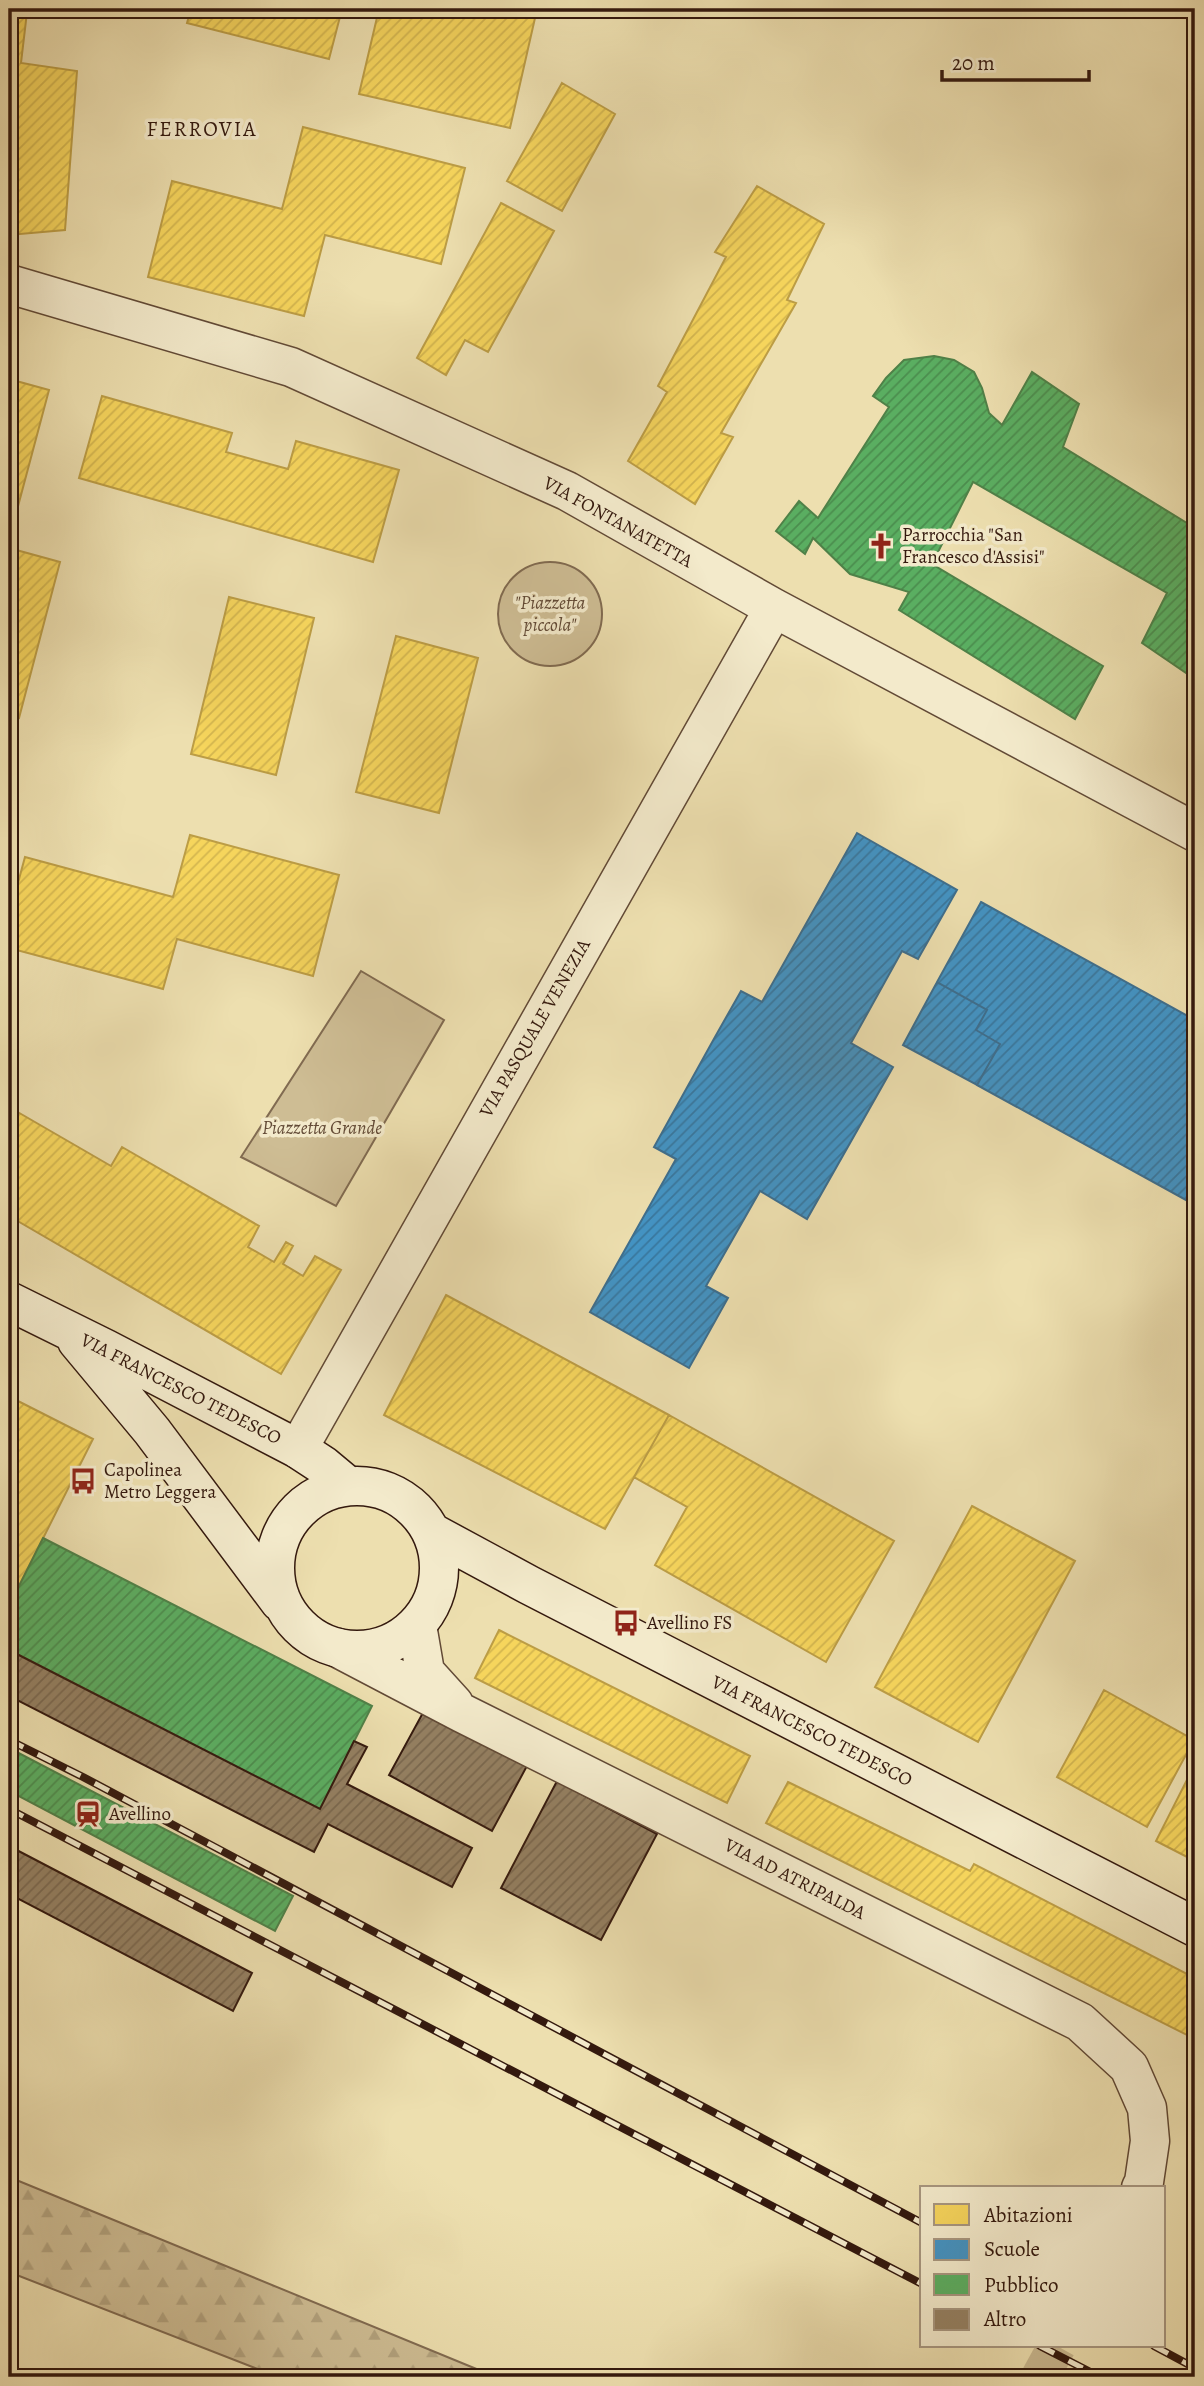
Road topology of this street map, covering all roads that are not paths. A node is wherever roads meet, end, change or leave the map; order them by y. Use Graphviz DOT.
graph roads {
  1 [pos="9,284"];
  2 [pos="774,608"];
  3 [pos="1195,832"];
  4 [pos="9,1301"];
  5 [pos="69,1331"];
  6 [pos="298,1449"];
  7 [pos="348,1486"];
  8 [pos="431,1532"];
  9 [pos="529,1585"];
  10 [pos="436,1588"];
  11 [pos="289,1614"];
  12 [pos="417,1625"];
  13 [pos="338,1648"];
  14 [pos="462,1713"];
  15 [pos="1195,1927"];
  16 [pos="1142,2186"];
  1 -- 2 [label="street, VIA FONTANATETTA"];
  2 -- 3 [label="street, VIA FONTANATETTA"];
  2 -- 6 [label="street, VIA PASQUALE VENEZIA"];
  4 -- 5 [label="street, VIA FRANCESCO TEDESCO"];
  5 -- 6 [label="street, VIA FRANCESCO TEDESCO"];
  5 -- 11 [label="street"];
  6 -- 7 [label="street, VIA FRANCESCO TEDESCO"];
  7 -- 8 [label="street"];
  7 -- 11 [label="street"];
  8 -- 9 [label="street, VIA FRANCESCO TEDESCO"];
  8 -- 10 [label="street"];
  9 -- 10 [label="street"];
  9 -- 15 [label="street, VIA FRANCESCO TEDESCO"];
  10 -- 12 [label="street"];
  11 -- 13 [label="street"];
  12 -- 13 [label="street"];
  12 -- 14 [label="street"];
  13 -- 14 [label="street, VIA AD ATRIPALDA"];
  14 -- 16 [label="street, VIA AD ATRIPALDA"];
}
